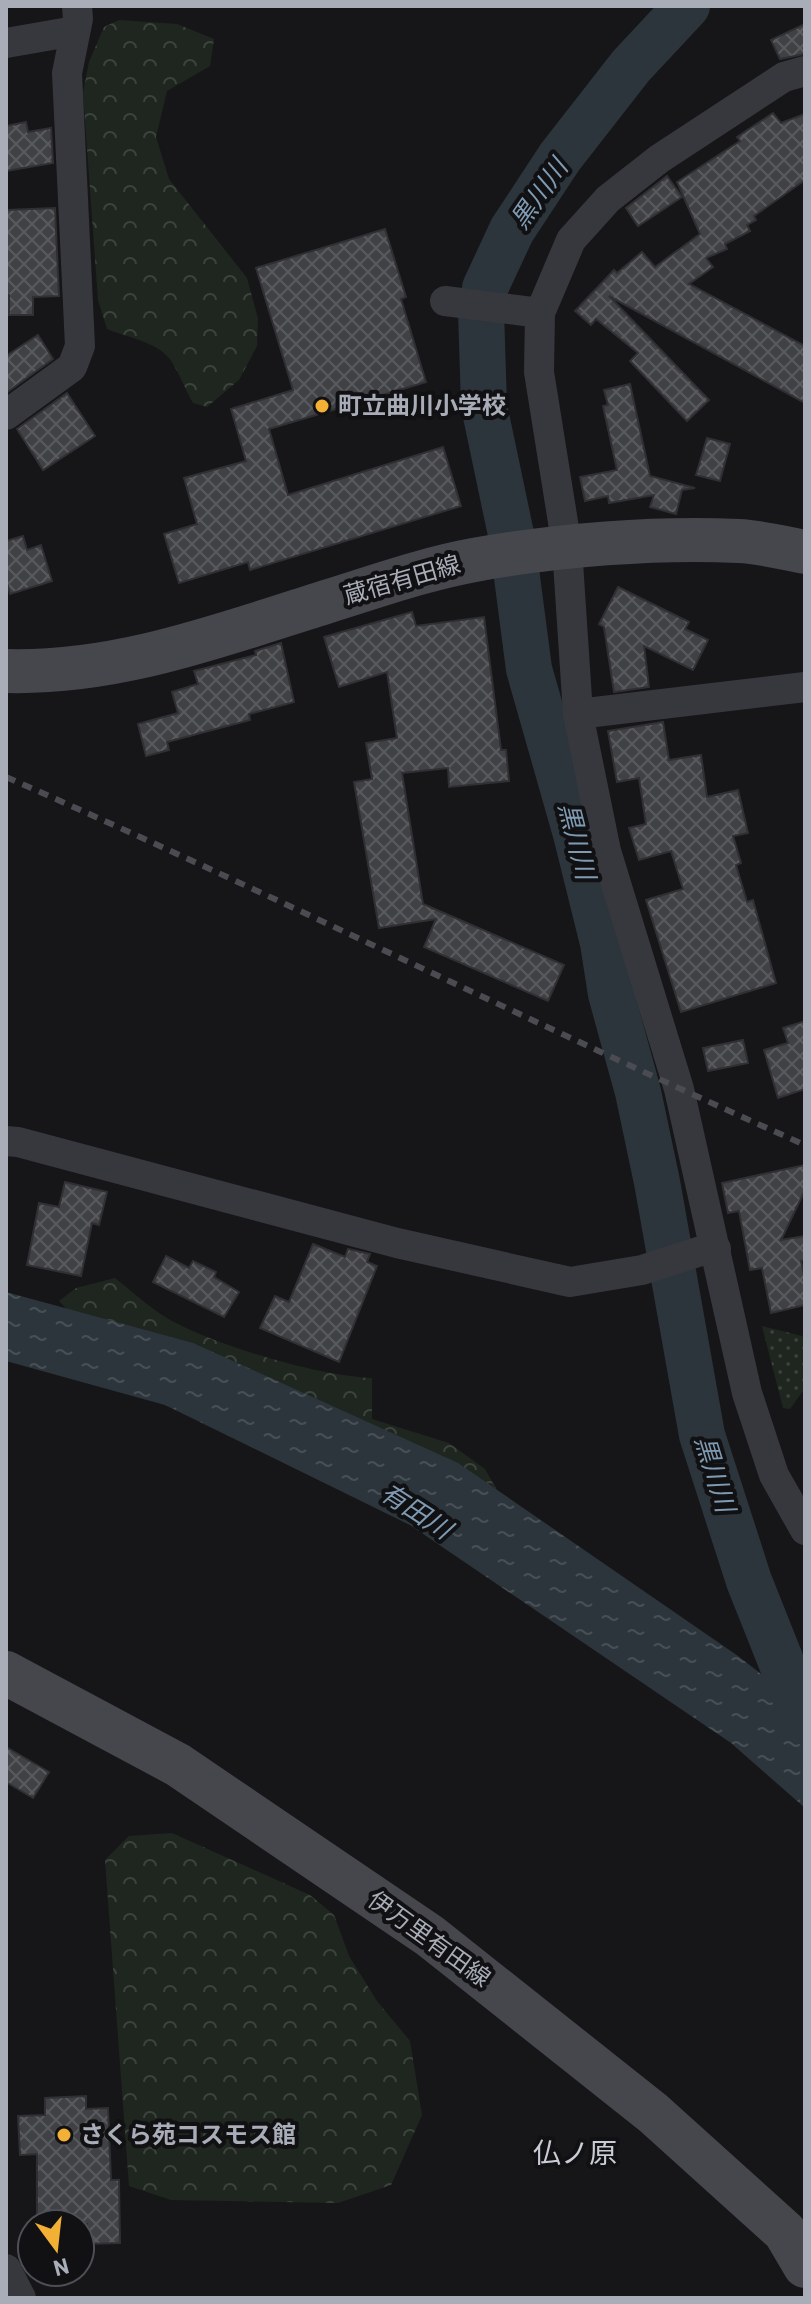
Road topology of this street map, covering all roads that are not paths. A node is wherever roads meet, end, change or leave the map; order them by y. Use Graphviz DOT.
graph roads {
  1 [pos="76,18"];
  2 [pos="6,43"];
  3 [pos="805,71"];
  4 [pos="445,301"];
  5 [pos="540,313"];
  6 [pos="6,415"];
  7 [pos="567,547"];
  8 [pos="805,552"];
  9 [pos="6,671"];
  10 [pos="805,687"];
  11 [pos="578,714"];
  12 [pos="6,1141"];
  13 [pos="710,1250"];
  14 [pos="805,1530"];
  15 [pos="6,1673"];
  16 [pos="805,2266"];
  17 [pos="6,2269"];
  18 [pos="21,2298"];
  1 -- 2 [label="street"];
  1 -- 6 [label="street"];
  3 -- 5 [label="street"];
  4 -- 5 [label="street"];
  5 -- 7 [label="street"];
  7 -- 8 [label="main road, 蔵宿有田線"];
  7 -- 9 [label="main road, 蔵宿有田線"];
  7 -- 11 [label="street"];
  10 -- 11 [label="street"];
  11 -- 13 [label="street"];
  12 -- 13 [label="street"];
  13 -- 14 [label="street"];
  15 -- 16 [label="main road, 伊万里有田線"];
  17 -- 18 [label="street"];
}
